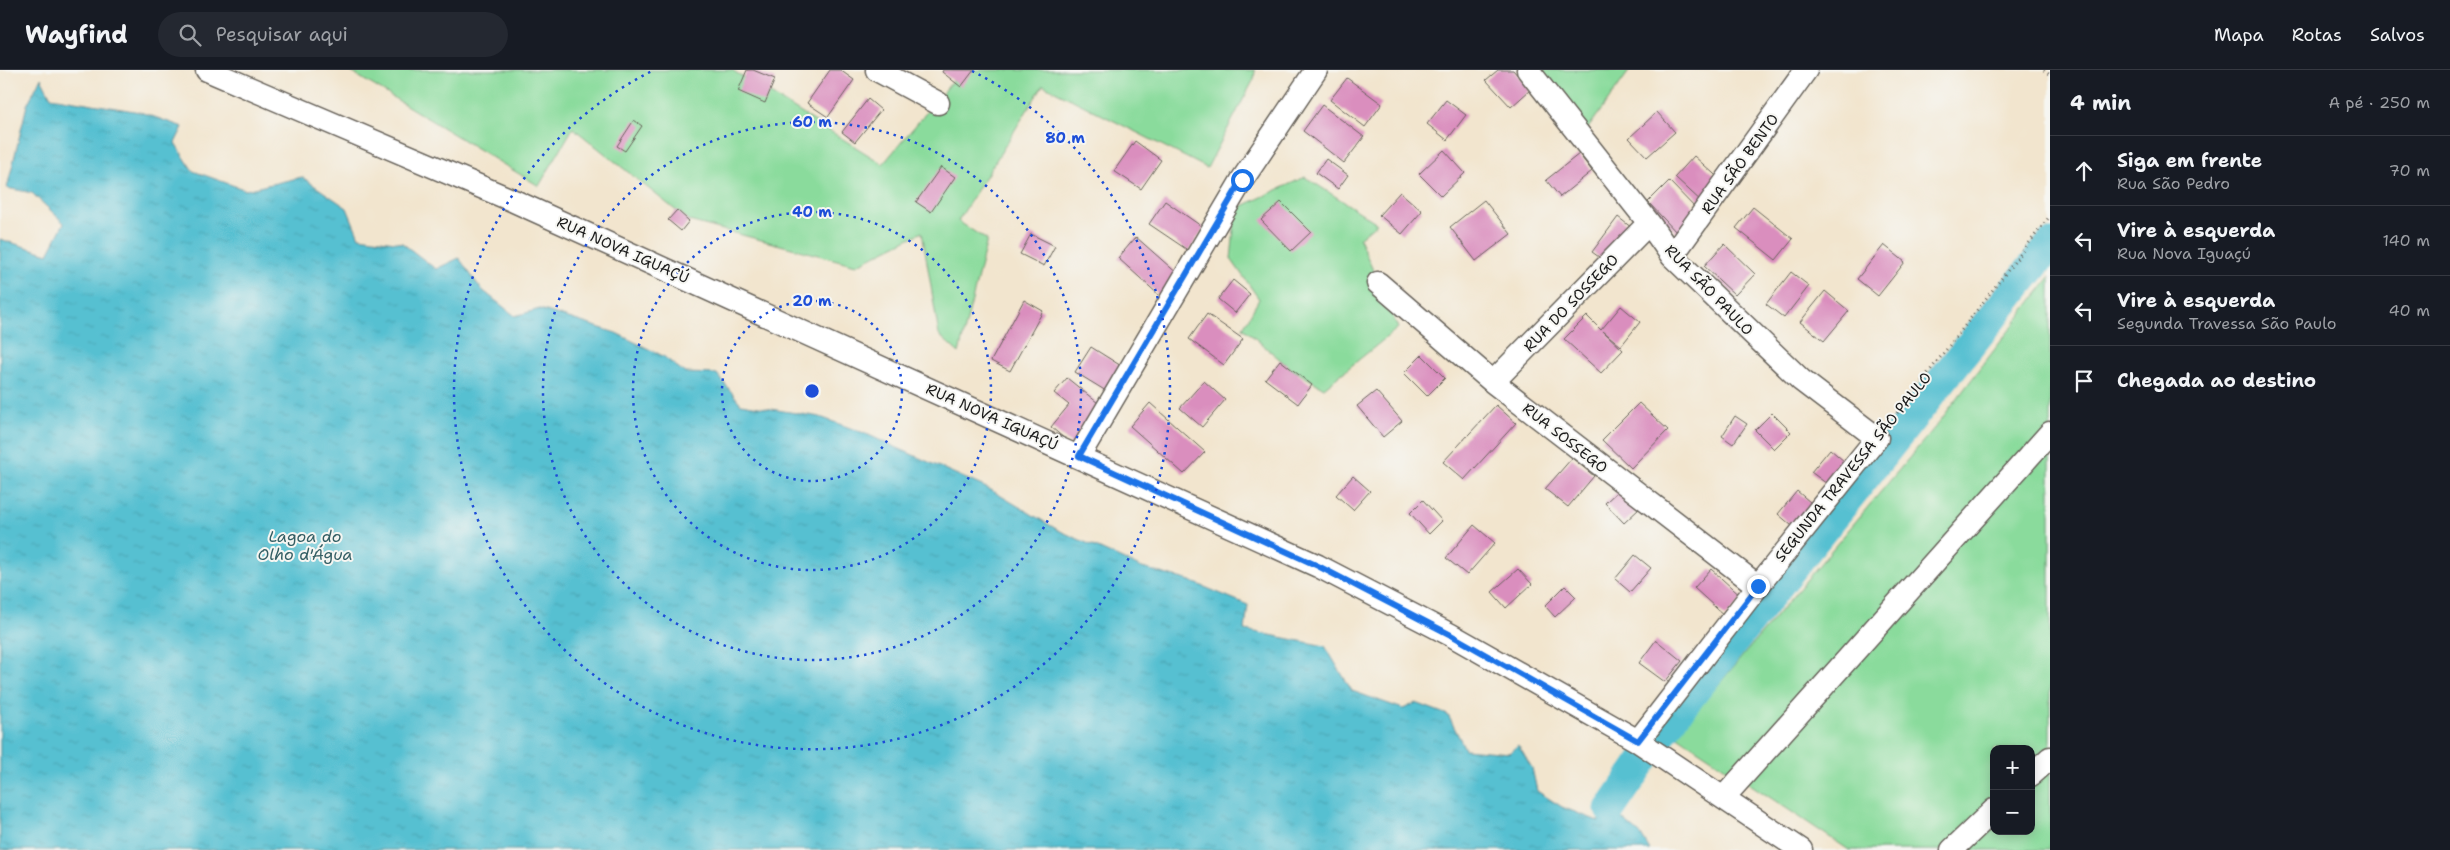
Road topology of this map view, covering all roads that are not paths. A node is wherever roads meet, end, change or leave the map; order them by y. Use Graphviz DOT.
graph roads {
  1 [pos="207,70"];
  2 [pos="877,70"];
  3 [pos="1316,70"];
  4 [pos="1528,70"];
  5 [pos="1806,70"];
  6 [pos="938,103"];
  7 [pos="1649,223"];
  8 [pos="1672,256"];
  9 [pos="1378,283"];
  10 [pos="1493,382"];
  11 [pos="2050,433"];
  12 [pos="1877,438"];
  13 [pos="1079,456"];
  14 [pos="1758,586"];
  15 [pos="1638,741"];
  16 [pos="2050,758"];
  17 [pos="2035,771"];
  18 [pos="1724,797"];
  19 [pos="1990,814"];
  20 [pos="1801,850"];
  21 [pos="1952,850"];
  1 -- 13 [label="street, RUA NOVA IGUAÇÚ"];
  2 -- 6 [label="street"];
  3 -- 13 [label="street"];
  4 -- 7 [label="street, RUA SÃO PAULO"];
  5 -- 8 [label="street, RUA SÃO BENTO"];
  7 -- 8 [label="street, RUA SÃO PAULO"];
  7 -- 10 [label="street, RUA DO SOSSEGO"];
  8 -- 12 [label="street, RUA SÃO PAULO"];
  9 -- 10 [label="street, RUA SOSSEGO"];
  10 -- 14 [label="street, RUA SOSSEGO"];
  11 -- 18 [label="street"];
  12 -- 14 [label="street, SEGUNDA TRAVESSA SÃO PAULO"];
  13 -- 15 [label="street, RUA NOVA IGUAÇÚ"];
  14 -- 15 [label="street, SEGUNDA TRAVESSA SÃO PAULO"];
  15 -- 18 [label="street, RUA NOVA IGUAÇÚ"];
  16 -- 17 [label="street"];
  18 -- 20 [label="street, RUA NOVA IGUAÇÚ"];
  19 -- 21 [label="street"];
}
